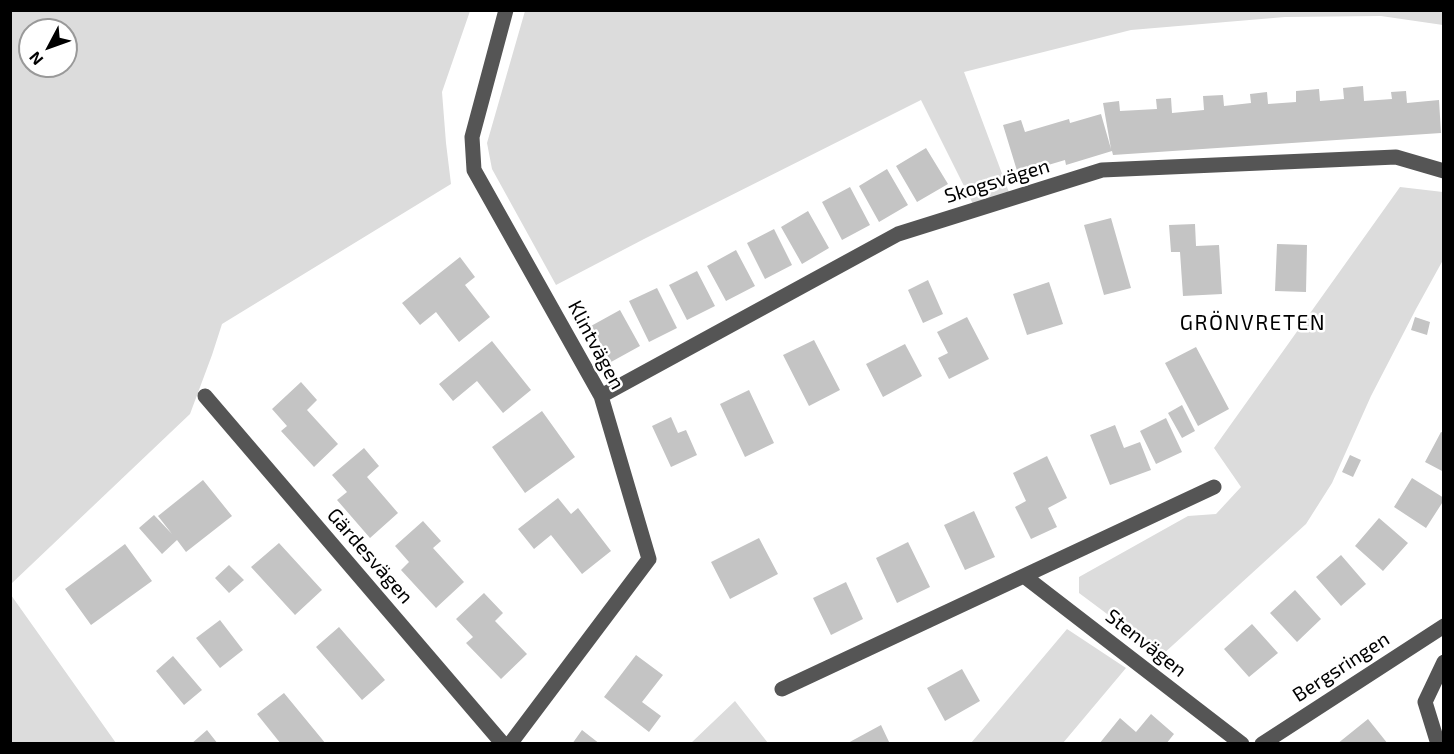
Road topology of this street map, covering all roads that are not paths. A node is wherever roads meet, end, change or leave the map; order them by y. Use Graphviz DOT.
graph roads {
  1 [pos="506,10"];
  2 [pos="1443,171"];
  3 [pos="205,396"];
  4 [pos="602,396"];
  5 [pos="1214,487"];
  6 [pos="1024,576"];
  7 [pos="1443,626"];
  8 [pos="1443,662"];
  9 [pos="782,689"];
  10 [pos="503,744"];
  11 [pos="510,744"];
  12 [pos="1242,744"];
  13 [pos="1262,744"];
  14 [pos="1438,744"];
  1 -- 4 [label="street, Klintvägen"];
  2 -- 4 [label="street, Skogsvägen"];
  3 -- 10 [label="street, Gärdesvägen"];
  4 -- 11 [label="street, Klintvägen"];
  5 -- 6 [label="street"];
  6 -- 9 [label="street"];
  6 -- 12 [label="street, Stenvägen"];
  7 -- 13 [label="street, Bergsringen"];
  8 -- 14 [label="street"];
}
